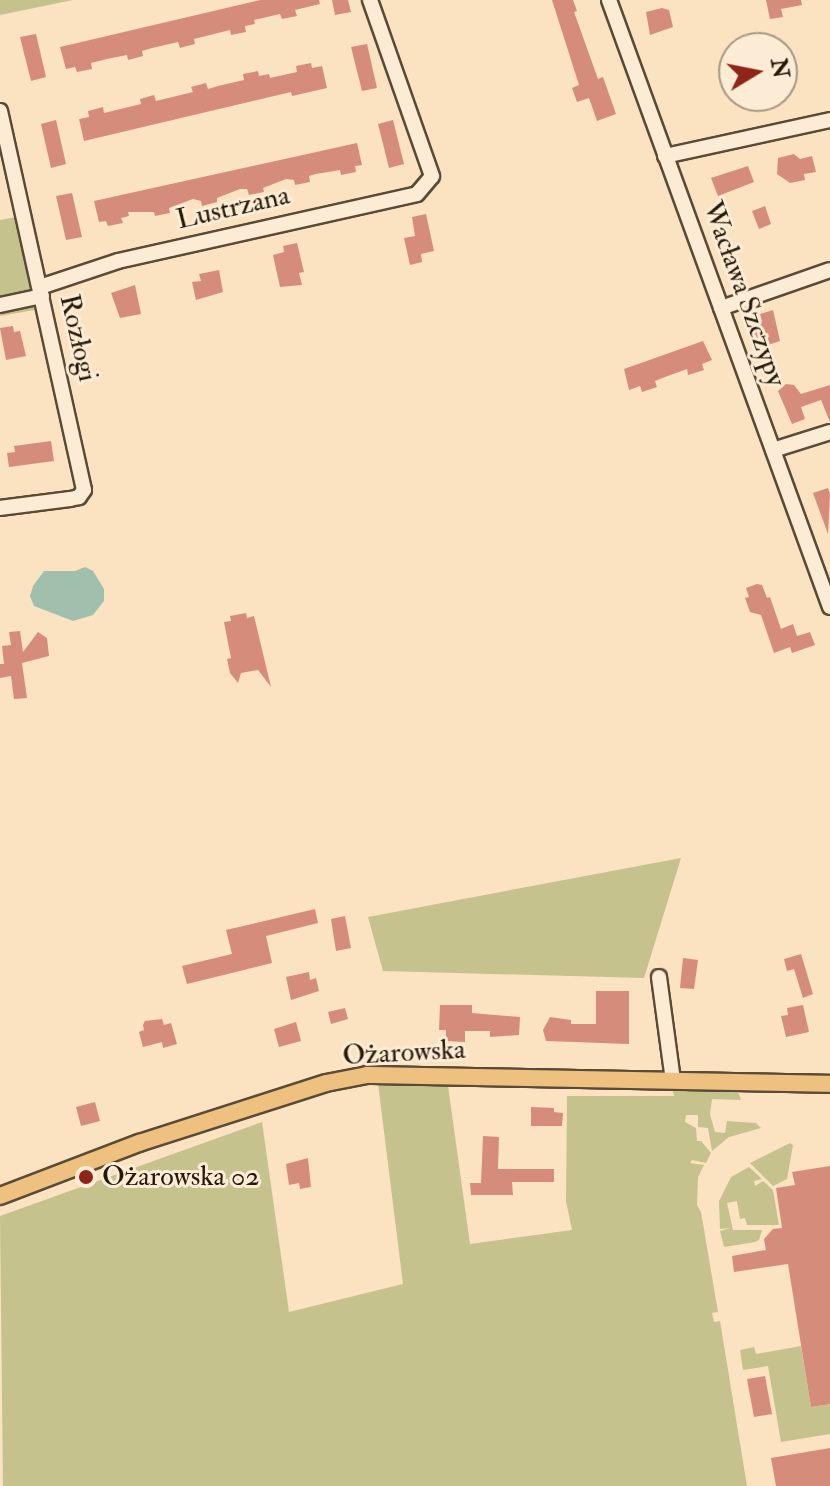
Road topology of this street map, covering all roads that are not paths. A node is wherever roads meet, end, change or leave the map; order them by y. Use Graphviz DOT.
graph roads {
  1 [pos="370,0"];
  2 [pos="609,0"];
  3 [pos="0,111"];
  4 [pos="830,120"];
  5 [pos="665,156"];
  6 [pos="830,270"];
  7 [pos="41,292"];
  8 [pos="0,305"];
  9 [pos="721,308"];
  10 [pos="830,432"];
  11 [pos="773,450"];
  12 [pos="0,508"];
  13 [pos="830,607"];
  14 [pos="659,977"];
  15 [pos="673,1080"];
  16 [pos="830,1084"];
  17 [pos="0,1196"];
  1 -- 7 [label="street, Lustrzana"];
  2 -- 5 [label="street, Wacława Szczypy"];
  3 -- 7 [label="street, Rozłogi"];
  4 -- 5 [label="street"];
  5 -- 9 [label="street, Wacława Szczypy"];
  6 -- 9 [label="street"];
  7 -- 8 [label="street, Lustrzana"];
  7 -- 12 [label="street, Rozłogi"];
  9 -- 11 [label="street, Wacława Szczypy"];
  10 -- 11 [label="street"];
  11 -- 13 [label="street, Wacława Szczypy"];
  14 -- 15 [label="street"];
  15 -- 16 [label="main road, Ożarowska"];
  15 -- 17 [label="main road, Ożarowska"];
}
